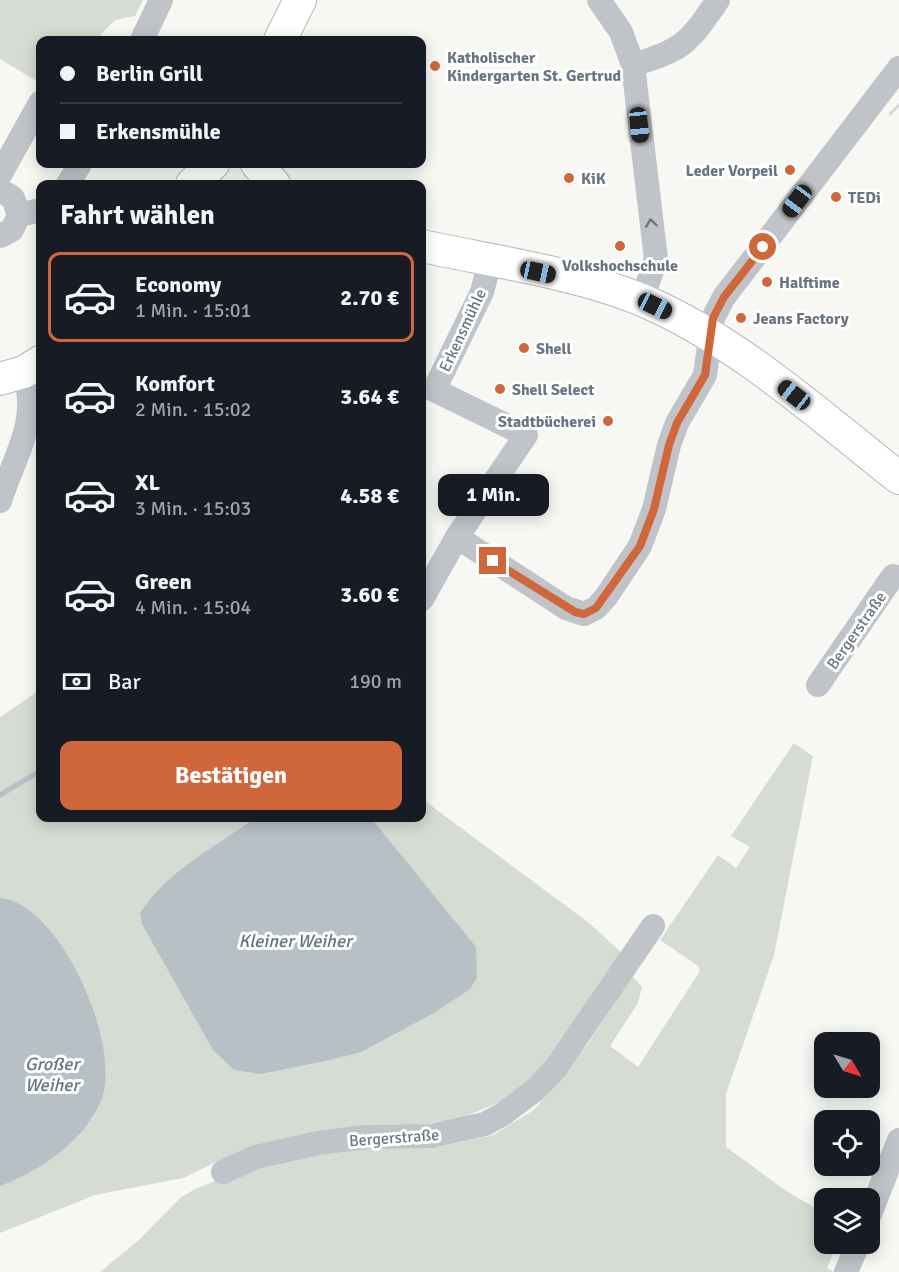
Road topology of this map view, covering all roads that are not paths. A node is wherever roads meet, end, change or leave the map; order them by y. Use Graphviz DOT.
graph roads {
  1 [pos="161,0"];
  2 [pos="300,0"];
  3 [pos="599,0"];
  4 [pos="718,0"];
  5 [pos="144,36"];
  6 [pos="282,36"];
  7 [pos="633,65"];
  8 [pos="899,68"];
  9 [pos="36,110"];
  10 [pos="209,168"];
  11 [pos="260,168"];
  12 [pos="0,175"];
  13 [pos="196,180"];
  14 [pos="271,180"];
  15 [pos="0,190"];
  16 [pos="30,212"];
  17 [pos="0,236"];
  18 [pos="426,247"];
  19 [pos="490,261"];
  20 [pos="642,300"];
  21 [pos="709,336"];
  22 [pos="21,371"];
  23 [pos="899,478"];
  24 [pos="0,501"];
  25 [pos="457,537"];
  26 [pos="893,576"];
  27 [pos="426,592"];
  28 [pos="818,685"];
  29 [pos="653,926"];
  30 [pos="899,1140"];
  31 [pos="223,1172"];
  32 [pos="880,1188"];
  33 [pos="854,1254"];
  34 [pos="846,1272"];
  1 -- 5 [label="street"];
  2 -- 6 [label="main road"];
  3 -- 7 [label="street"];
  4 -- 7 [label="street"];
  20 -- 7 [label="street, one-way"];
  8 -- 21 [label="street"];
  9 -- 12 [label="street"];
  10 -- 13 [label="main road"];
  11 -- 14 [label="main road"];
  15 -- 16 [label="street"];
  16 -- 17 [label="street"];
  18 -- 19 [label="main road"];
  19 -- 20 [label="main road"];
  19 -- 25 [label="street, Erkensmühle"];
  20 -- 21 [label="main road"];
  21 -- 23 [label="main road"];
  21 -- 25 [label="street"];
  22 -- 24 [label="street"];
  25 -- 27 [label="street, Erkensmühle"];
  26 -- 28 [label="street, Bergerstraße"];
  29 -- 31 [label="street, Bergerstraße"];
  30 -- 32 [label="street"];
  33 -- 34 [label="street"];
}
